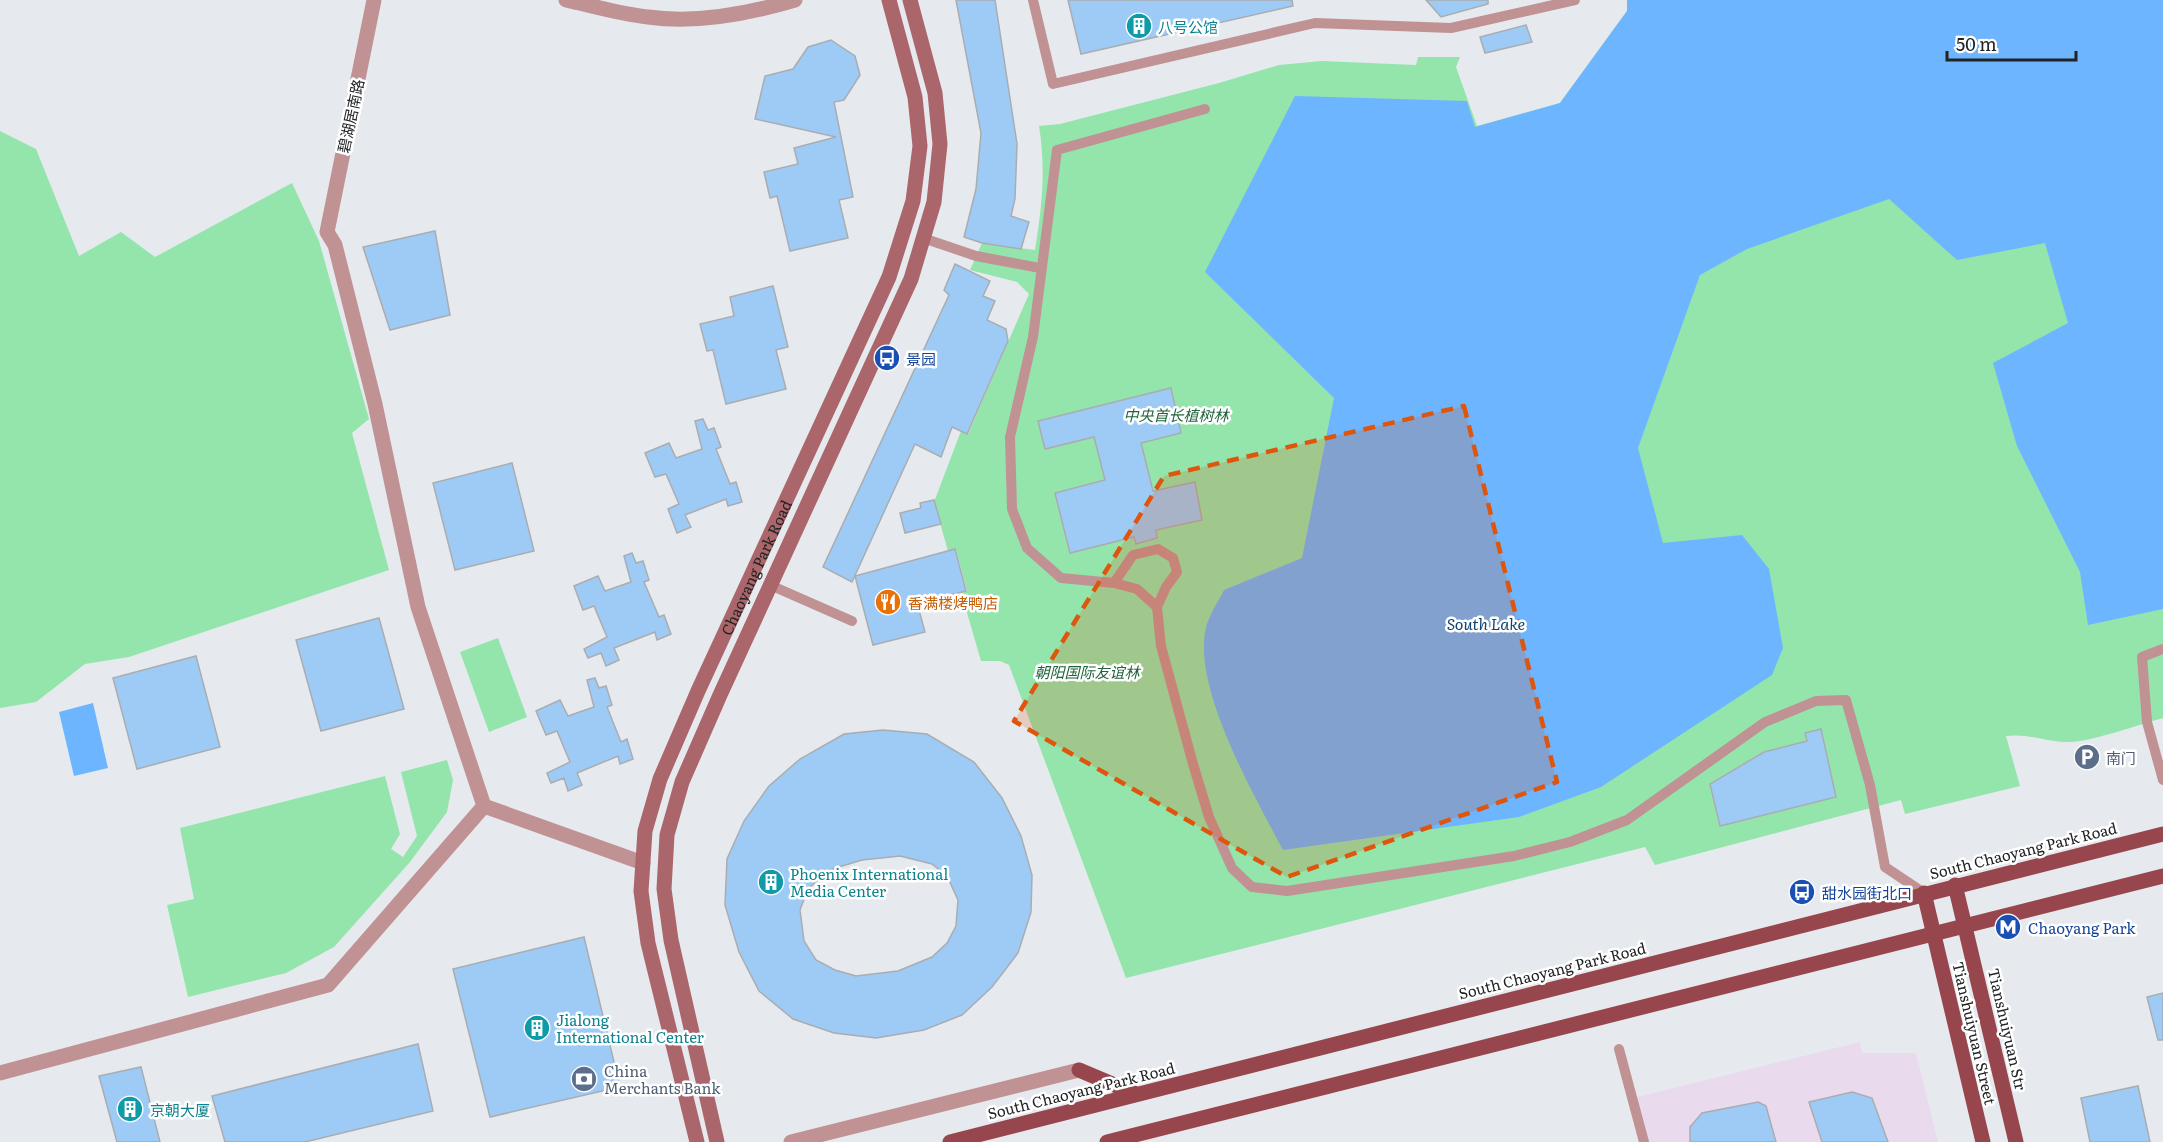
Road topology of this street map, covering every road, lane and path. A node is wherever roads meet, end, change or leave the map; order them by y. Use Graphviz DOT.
graph roads {
  1 [pos="374,0"];
  2 [pos="566,0"];
  3 [pos="795,0"];
  4 [pos="889,0"];
  5 [pos="910,0"];
  6 [pos="1033,0"];
  7 [pos="1575,0"];
  8 [pos="1205,109"];
  9 [pos="923,238"];
  10 [pos="1040,268"];
  11 [pos="1114,583"];
  12 [pos="770,585"];
  13 [pos="1157,607"];
  14 [pos="852,621"];
  15 [pos="2163,648"];
  16 [pos="2158,741"];
  17 [pos="2163,780"];
  18 [pos="484,806"];
  19 [pos="2163,834"];
  20 [pos="643,863"];
  21 [pos="2163,876"];
  22 [pos="1955,885"];
  23 [pos="1924,893"];
  24 [pos="1964,925"];
  25 [pos="1933,932"];
  26 [pos="1618,1049"];
  27 [pos="1079,1070"];
  28 [pos="0,1073"];
  29 [pos="1136,1094"];
  30 [pos="697,1142"];
  31 [pos="717,1142"];
  32 [pos="791,1142"];
  33 [pos="950,1142"];
  34 [pos="1107,1142"];
  35 [pos="1644,1142"];
  36 [pos="1983,1142"];
  37 [pos="2016,1142"];
  1 -- 18 [label="street, 碧湖居南路"];
  2 -- 3 [label="street"];
  4 -- 20 [label="main road, Chaoyang Park Road"];
  5 -- 9 [label="main road, Chaoyang Park Road"];
  6 -- 7 [label="lane"];
  8 -- 10 [label="lane"];
  9 -- 10 [label="lane"];
  9 -- 12 [label="main road, Chaoyang Park Road"];
  10 -- 11 [label="lane"];
  11 -- 13 [label="lane"];
  11 -- 13 [label="lane"];
  12 -- 14 [label="lane"];
  12 -- 31 [label="main road, Chaoyang Park Road"];
  13 -- 23 [label="lane"];
  15 -- 16 [label="lane"];
  16 -- 17 [label="lane"];
  18 -- 20 [label="street"];
  18 -- 28 [label="street"];
  19 -- 22 [label="main road, South Chaoyang Park Road"];
  20 -- 30 [label="main road, Chaoyang Park Road"];
  21 -- 24 [label="main road"];
  22 -- 23 [label="main road, South Chaoyang Park Road"];
  22 -- 24 [label="main road, Tianshuiyuan Str"];
  23 -- 25 [label="main road, Tianshuiyuan Street"];
  23 -- 29 [label="main road, South Chaoyang Park Road"];
  24 -- 25 [label="main road"];
  24 -- 37 [label="main road, Tianshuiyuan Str"];
  25 -- 34 [label="main road"];
  25 -- 36 [label="main road, Tianshuiyuan Street"];
  26 -- 35 [label="lane"];
  27 -- 29 [label="main road"];
  27 -- 32 [label="street"];
  29 -- 33 [label="main road, South Chaoyang Park Road"];
}
